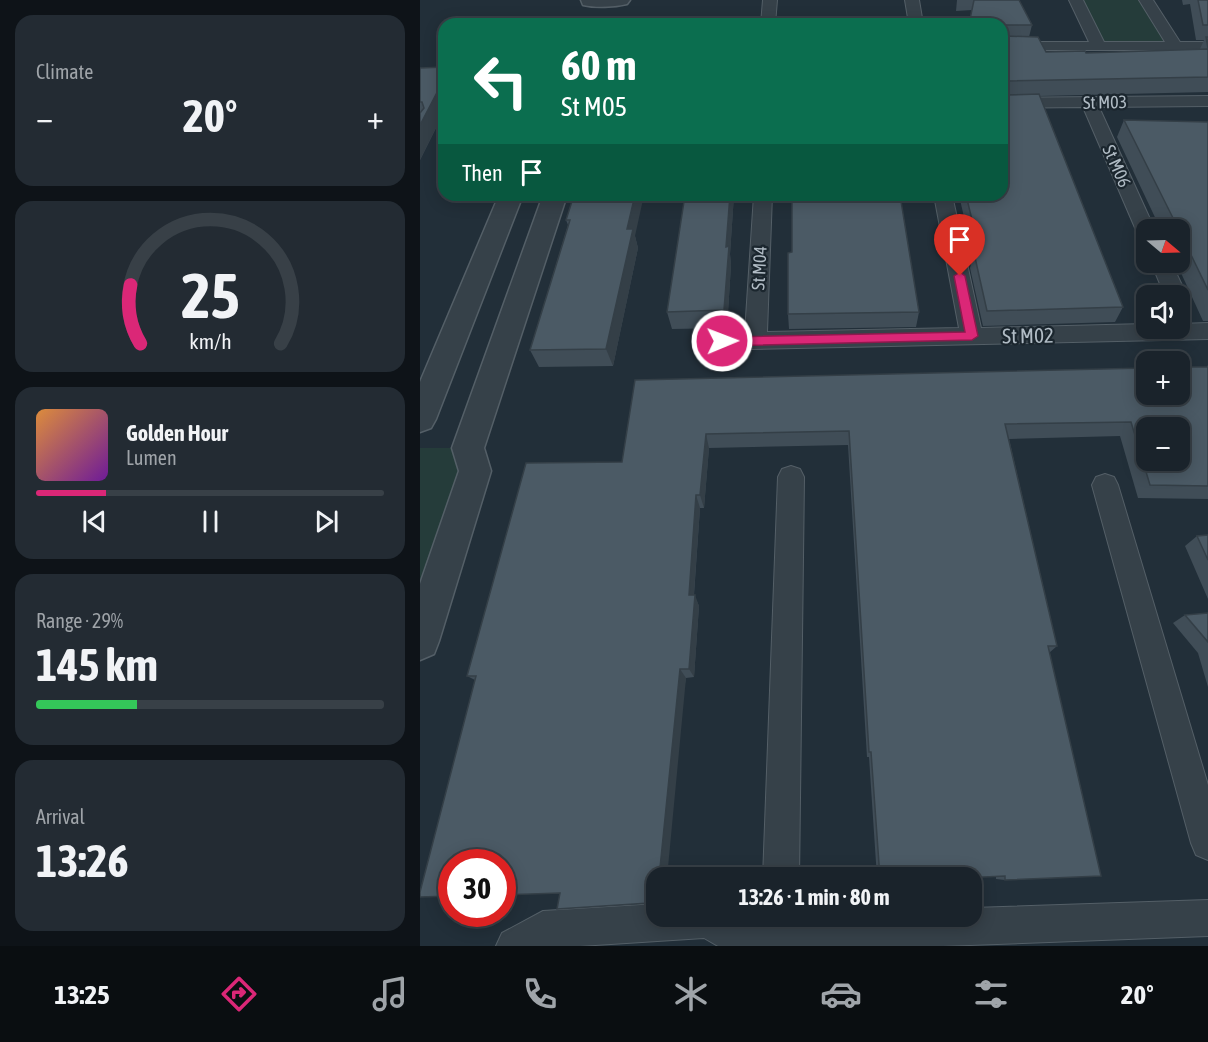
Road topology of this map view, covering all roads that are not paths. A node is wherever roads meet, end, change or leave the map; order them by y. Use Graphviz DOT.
graph roads {
  1 [pos="770,0"];
  2 [pos="912,0"];
  3 [pos="1076,0"];
  4 [pos="1146,0"];
  5 [pos="619,5"];
  6 [pos="587,6"];
  7 [pos="768,18"];
  8 [pos="915,18"];
  9 [pos="1008,46"];
  10 [pos="1099,46"];
  11 [pos="1175,46"];
  12 [pos="1208,46"];
  13 [pos="1208,101"];
  14 [pos="1089,102"];
  15 [pos="1008,103"];
  16 [pos="509,201"];
  17 [pos="763,201"];
  18 [pos="944,201"];
  19 [pos="550,208"];
  20 [pos="1141,219"];
  21 [pos="500,223"];
  22 [pos="1190,317"];
  23 [pos="1200,331"];
  24 [pos="972,336"];
  25 [pos="756,340"];
  26 [pos="705,342"];
  27 [pos="493,375"];
  28 [pos="437,376"];
  29 [pos="420,419"];
  30 [pos="791,477"];
  31 [pos="1105,485"];
  32 [pos="420,641"];
  33 [pos="1208,843"];
  34 [pos="781,867"];
  35 [pos="1208,918"];
  36 [pos="779,932"];
  37 [pos="730,941"];
  38 [pos="514,946"];
  1 -- 7 [label="street"];
  2 -- 8 [label="street"];
  3 -- 10 [label="street"];
  4 -- 11 [label="street"];
  5 -- 6 [label="street"];
  9 -- 10 [label="street"];
  10 -- 11 [label="street"];
  11 -- 12 [label="street"];
  13 -- 14 [label="street, St M03"];
  14 -- 15 [label="street, St M03"];
  14 -- 20 [label="street, St M06"];
  16 -- 21 [label="street"];
  17 -- 25 [label="street, St M04"];
  18 -- 24 [label="street"];
  19 -- 21 [label="street"];
  19 -- 27 [label="street"];
  21 -- 28 [label="street"];
  22 -- 23 [label="street"];
  23 -- 24 [label="street, St M02"];
  24 -- 25 [label="street, St M02"];
  25 -- 26 [label="street, St M02"];
  27 -- 28 [label="street"];
  27 -- 32 [label="street"];
  28 -- 29 [label="street"];
  30 -- 34 [label="street"];
  31 -- 33 [label="street"];
  35 -- 36 [label="street"];
  36 -- 37 [label="street"];
  37 -- 38 [label="street"];
}
